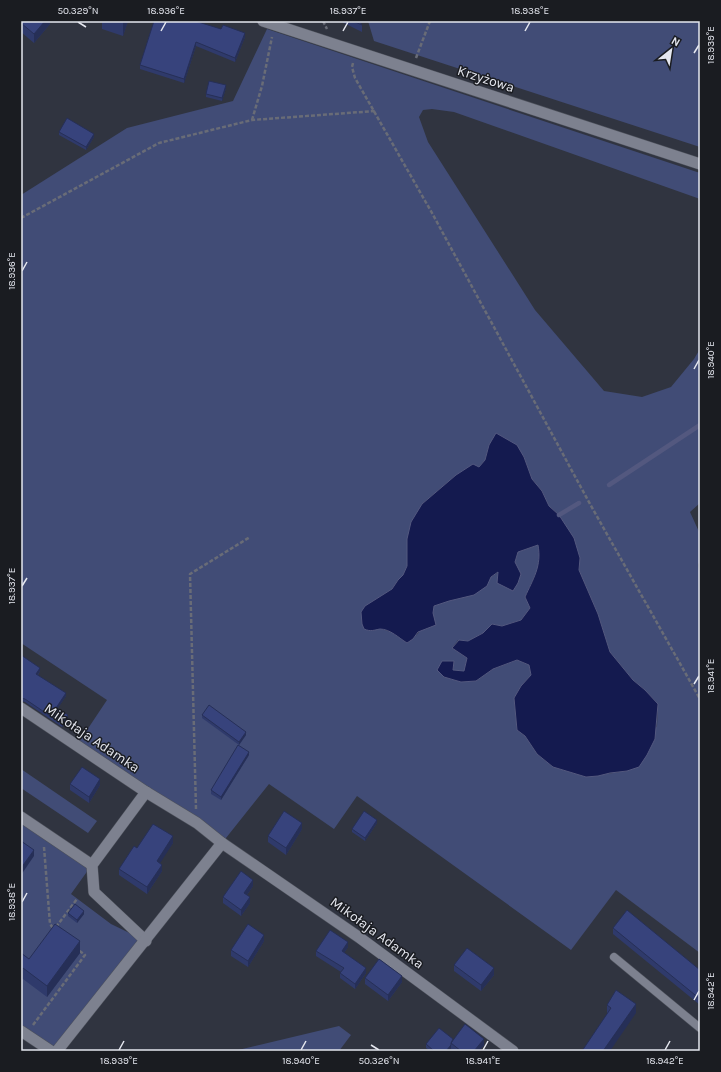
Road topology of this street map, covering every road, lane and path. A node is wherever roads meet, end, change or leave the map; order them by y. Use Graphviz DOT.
graph roads {
  1 [pos="263,21"];
  2 [pos="430,21"];
  3 [pos="274,25"];
  4 [pos="356,52"];
  5 [pos="411,70"];
  6 [pos="375,111"];
  7 [pos="252,120"];
  8 [pos="700,164"];
  9 [pos="21,218"];
  10 [pos="250,537"];
  11 [pos="700,699"];
  12 [pos="21,708"];
  13 [pos="146,792"];
  14 [pos="21,817"];
  15 [pos="197,823"];
  16 [pos="222,843"];
  17 [pos="44,847"];
  18 [pos="92,865"];
  19 [pos="77,899"];
  20 [pos="146,940"];
  21 [pos="73,945"];
  22 [pos="614,957"];
  23 [pos="27,1021"];
  24 [pos="700,1028"];
  25 [pos="21,1031"];
  26 [pos="51,1051"];
  27 [pos="57,1051"];
  28 [pos="512,1051"];
  1 -- 3 [label="street, Krzyżowa"];
  2 -- 5 [label="path"];
  3 -- 4 [label="street, Krzyżowa"];
  3 -- 7 [label="path"];
  4 -- 5 [label="street, Krzyżowa"];
  4 -- 6 [label="path"];
  5 -- 8 [label="street, Krzyżowa"];
  6 -- 7 [label="path"];
  6 -- 11 [label="path"];
  7 -- 9 [label="path"];
  10 -- 15 [label="path"];
  12 -- 13 [label="street, Mikołaja Adamka"];
  13 -- 15 [label="street, Mikołaja Adamka"];
  13 -- 18 [label="street, Mikołaja Adamka"];
  14 -- 18 [label="street"];
  15 -- 16 [label="street, Mikołaja Adamka"];
  16 -- 20 [label="street"];
  16 -- 28 [label="street, Mikołaja Adamka"];
  17 -- 19 [label="path"];
  18 -- 20 [label="street"];
  20 -- 27 [label="street"];
  21 -- 23 [label="path"];
  22 -- 24 [label="lane"];
  25 -- 26 [label="street"];
}
